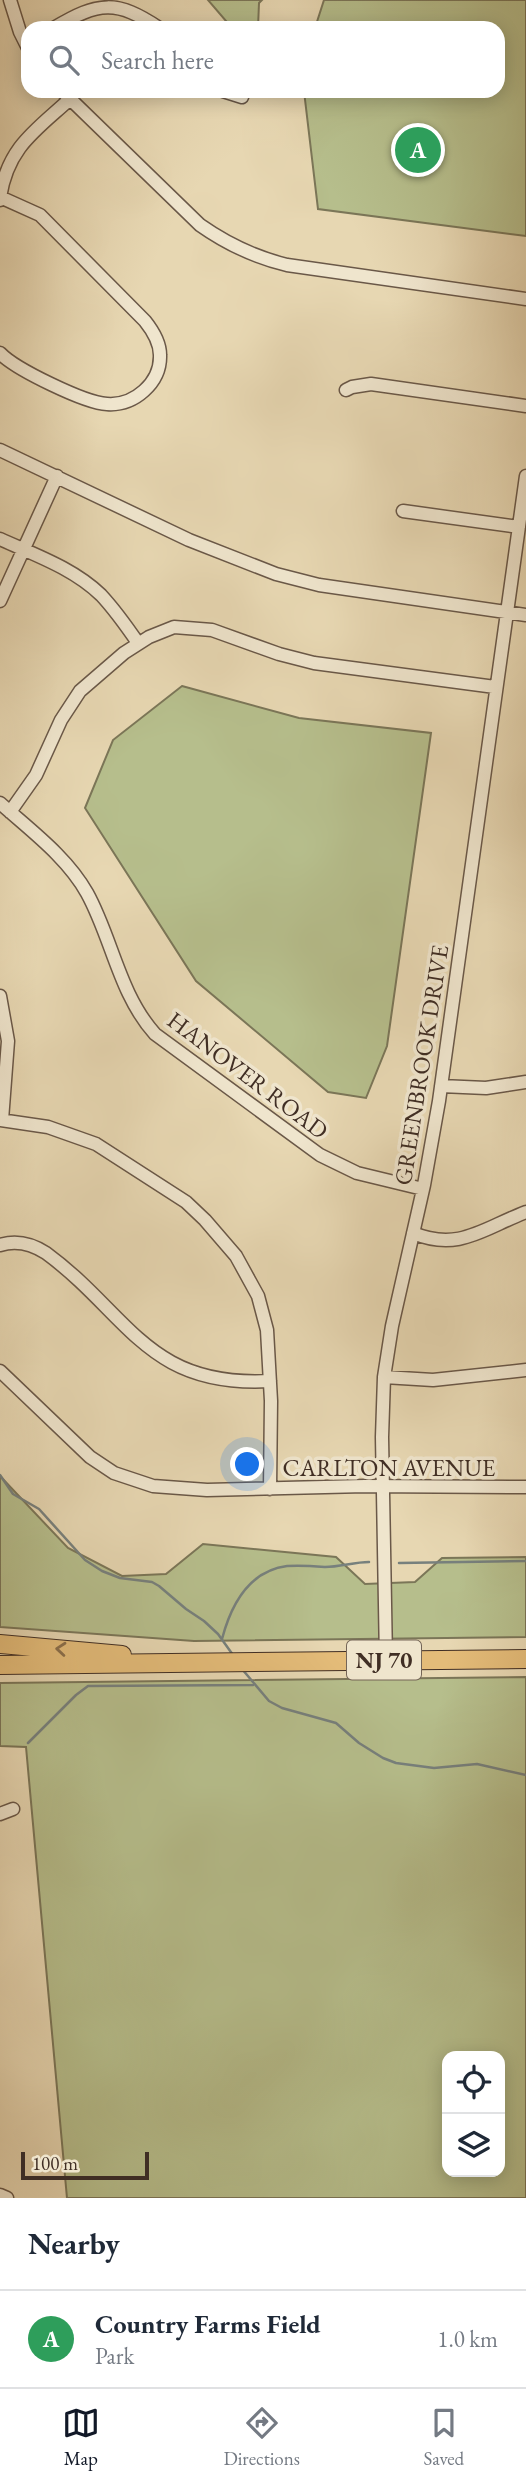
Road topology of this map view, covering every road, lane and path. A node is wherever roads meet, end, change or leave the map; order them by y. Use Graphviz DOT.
graph roads {
  1 [pos="10,0"];
  2 [pos="67,21"];
  3 [pos="151,21"];
  4 [pos="21,30"];
  5 [pos="63,98"];
  6 [pos="69,98"];
  7 [pos="0,199"];
  8 [pos="526,299"];
  9 [pos="0,353"];
  10 [pos="345,390"];
  11 [pos="526,406"];
  12 [pos="0,450"];
  13 [pos="57,476"];
  14 [pos="526,476"];
  15 [pos="403,511"];
  16 [pos="519,527"];
  17 [pos="0,539"];
  18 [pos="22,550"];
  19 [pos="0,601"];
  20 [pos="506,613"];
  21 [pos="526,615"];
  22 [pos="138,643"];
  23 [pos="495,687"];
  24 [pos="0,803"];
  25 [pos="10,812"];
  26 [pos="0,996"];
  27 [pos="526,1082"];
  28 [pos="441,1086"];
  29 [pos="1,1120"];
  30 [pos="423,1189"];
  31 [pos="526,1212"];
  32 [pos="413,1233"];
  33 [pos="0,1245"];
  34 [pos="526,1370"];
  35 [pos="0,1371"];
  36 [pos="384,1377"];
  37 [pos="270,1381"];
  38 [pos="383,1487"];
  39 [pos="526,1487"];
  40 [pos="270,1489"];
  41 [pos="0,1644"];
  42 [pos="526,1659"];
  43 [pos="386,1660"];
  44 [pos="233,1662"];
  45 [pos="0,1665"];
  46 [pos="13,1809"];
  47 [pos="0,1814"];
  48 [pos="0,2195"];
  49 [pos="7,2198"];
  1 -- 4 [label="street"];
  2 -- 3 [label="street"];
  5 -- 7 [label="street"];
  6 -- 8 [label="street"];
  7 -- 9 [label="street"];
  10 -- 11 [label="street"];
  12 -- 13 [label="street"];
  13 -- 18 [label="street"];
  13 -- 20 [label="street"];
  14 -- 16 [label="street, GREENBROOK DRIVE"];
  15 -- 16 [label="street"];
  16 -- 20 [label="street, GREENBROOK DRIVE"];
  17 -- 18 [label="street"];
  18 -- 19 [label="street"];
  18 -- 22 [label="street"];
  20 -- 21 [label="street"];
  20 -- 23 [label="street, GREENBROOK DRIVE"];
  22 -- 23 [label="street"];
  22 -- 25 [label="street"];
  23 -- 28 [label="street, GREENBROOK DRIVE"];
  24 -- 25 [label="street, HANOVER ROAD"];
  25 -- 30 [label="street, HANOVER ROAD"];
  26 -- 29 [label="street"];
  27 -- 28 [label="street"];
  28 -- 30 [label="street, GREENBROOK DRIVE"];
  29 -- 37 [label="street"];
  30 -- 32 [label="street, GREENBROOK DRIVE"];
  31 -- 32 [label="street"];
  32 -- 36 [label="street, GREENBROOK DRIVE"];
  33 -- 37 [label="street"];
  34 -- 36 [label="street"];
  35 -- 40 [label="street, CARLTON AVENUE"];
  36 -- 38 [label="street, GREENBROOK DRIVE"];
  37 -- 40 [label="street"];
  38 -- 39 [label="street, CARLTON AVENUE"];
  38 -- 40 [label="street, CARLTON AVENUE"];
  38 -- 43 [label="street, GREENBROOK DRIVE"];
  44 -- 41 [label="highway, NJ 70, one-way"];
  42 -- 43 [label="highway, NJ 70"];
  43 -- 44 [label="highway, NJ 70"];
  44 -- 45 [label="highway, NJ 70"];
  46 -- 47 [label="street"];
  48 -- 49 [label="street"];
}
